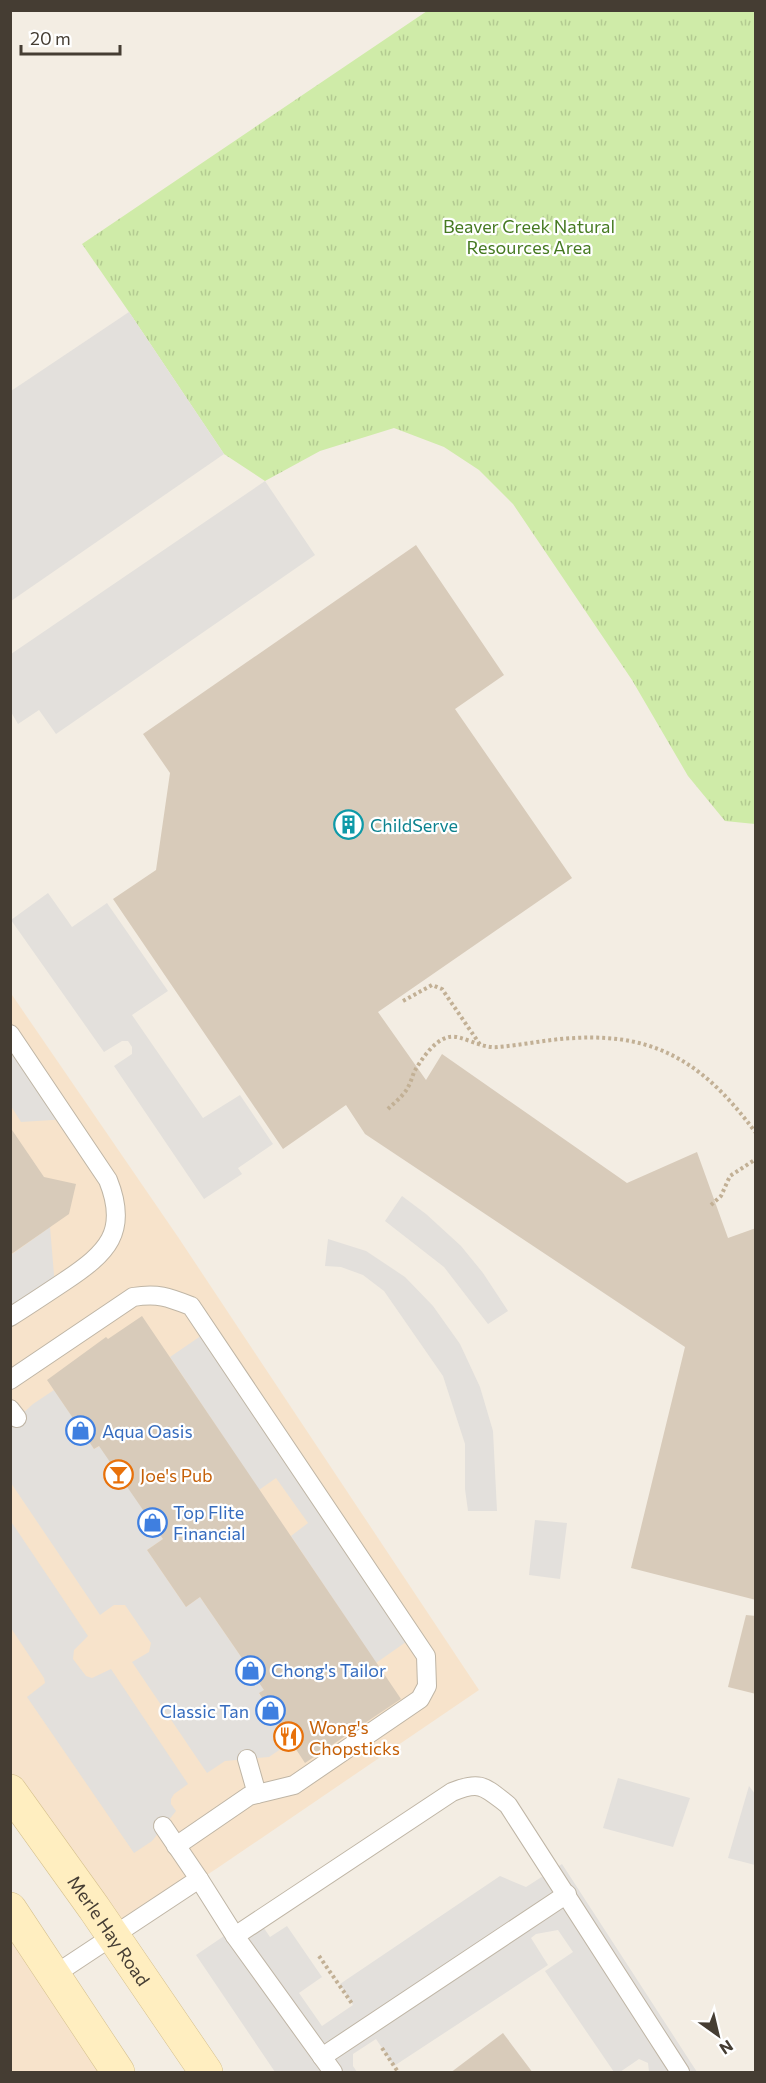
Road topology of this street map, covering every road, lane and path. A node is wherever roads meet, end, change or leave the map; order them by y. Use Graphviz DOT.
graph roads {
  1 [pos="403,1001"];
  2 [pos="10,1034"];
  3 [pos="481,1046"];
  4 [pos="388,1109"];
  5 [pos="756,1133"];
  6 [pos="756,1159"];
  7 [pos="711,1205"];
  8 [pos="10,1317"];
  9 [pos="10,1380"];
  10 [pos="247,1759"];
  11 [pos="10,1791"];
  12 [pos="257,1794"];
  13 [pos="163,1826"];
  14 [pos="176,1846"];
  15 [pos="199,1879"];
  16 [pos="567,1894"];
  17 [pos="10,1909"];
  18 [pos="112,1936"];
  19 [pos="236,1936"];
  20 [pos="54,1975"];
  21 [pos="322,2057"];
  22 [pos="118,2073"];
  23 [pos="206,2073"];
  24 [pos="333,2073"];
  25 [pos="681,2073"];
  1 -- 3 [label="path"];
  2 -- 8 [label="lane"];
  3 -- 4 [label="path"];
  3 -- 5 [label="path"];
  6 -- 7 [label="path"];
  9 -- 12 [label="lane"];
  10 -- 12 [label="lane"];
  11 -- 18 [label="main road, Merle Hay Road"];
  12 -- 14 [label="lane"];
  13 -- 14 [label="lane"];
  14 -- 15 [label="lane"];
  15 -- 18 [label="lane"];
  15 -- 19 [label="lane"];
  16 -- 19 [label="lane"];
  16 -- 21 [label="lane"];
  16 -- 25 [label="lane"];
  17 -- 20 [label="main road"];
  18 -- 20 [label="lane"];
  18 -- 23 [label="main road, Merle Hay Road"];
  19 -- 21 [label="lane"];
  20 -- 22 [label="main road"];
  21 -- 24 [label="lane"];
}
